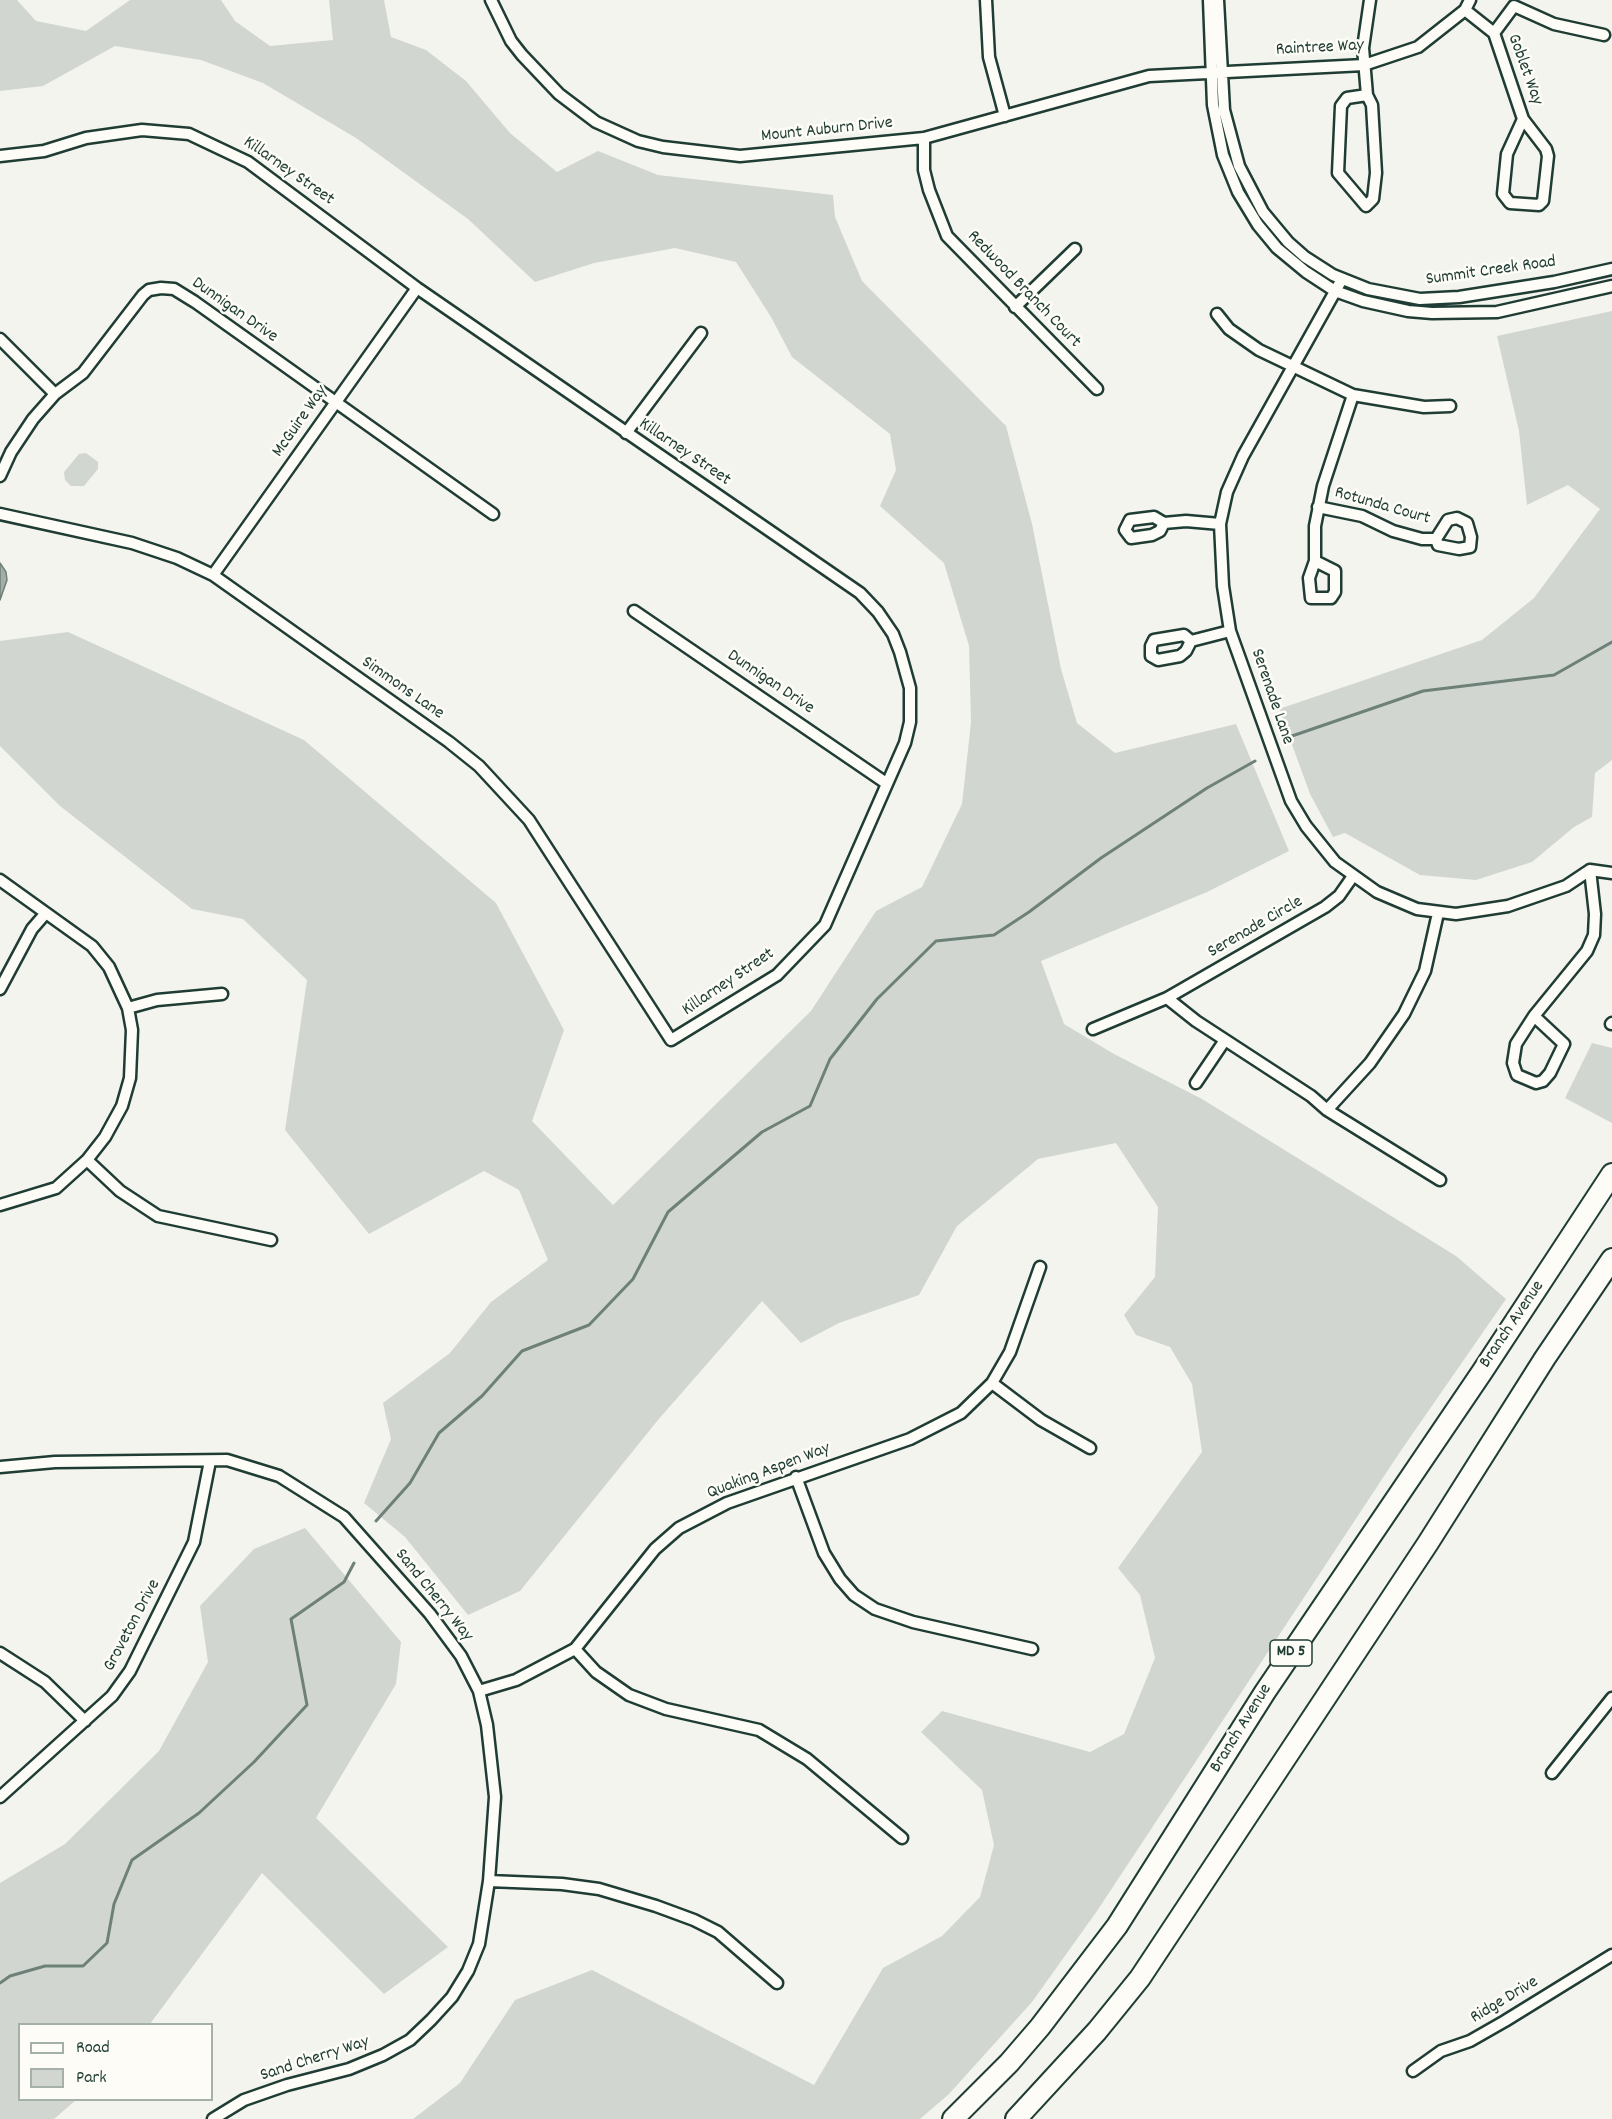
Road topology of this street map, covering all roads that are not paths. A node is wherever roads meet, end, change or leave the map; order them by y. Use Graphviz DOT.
graph roads {
  1 [pos="491,0"];
  2 [pos="986,0"];
  3 [pos="1209,0"];
  4 [pos="1218,0"];
  5 [pos="1370,0"];
  6 [pos="1467,5"];
  7 [pos="1494,33"];
  8 [pos="1604,35"];
  9 [pos="1364,65"];
  10 [pos="1217,71"];
  11 [pos="1367,95"];
  12 [pos="1005,116"];
  13 [pos="1524,118"];
  14 [pos="924,138"];
  15 [pos="0,156"];
  16 [pos="1075,249"];
  17 [pos="1612,269"];
  18 [pos="1342,279"];
  19 [pos="1612,286"];
  20 [pos="417,288"];
  21 [pos="1335,291"];
  22 [pos="1015,307"];
  23 [pos="1217,314"];
  24 [pos="701,333"];
  25 [pos="0,339"];
  26 [pos="1292,368"];
  27 [pos="1096,389"];
  28 [pos="55,394"];
  29 [pos="1353,395"];
  30 [pos="334,404"];
  31 [pos="1450,406"];
  32 [pos="626,433"];
  33 [pos="0,476"];
  34 [pos="1318,507"];
  35 [pos="0,514"];
  36 [pos="493,514"];
  37 [pos="1164,523"];
  38 [pos="1220,524"];
  39 [pos="1436,539"];
  40 [pos="1315,561"];
  41 [pos="213,574"];
  42 [pos="634,611"];
  43 [pos="1230,631"];
  44 [pos="1191,640"];
  45 [pos="886,783"];
  46 [pos="1590,870"];
  47 [pos="1612,873"];
  48 [pos="1353,876"];
  49 [pos="0,880"];
  50 [pos="1438,913"];
  51 [pos="45,914"];
  52 [pos="0,989"];
  53 [pos="222,994"];
  54 [pos="1167,998"];
  55 [pos="128,1008"];
  56 [pos="1534,1016"];
  57 [pos="1094,1029"];
  58 [pos="671,1040"];
  59 [pos="1225,1040"];
  60 [pos="1196,1083"];
  61 [pos="1327,1110"];
  62 [pos="87,1160"];
  63 [pos="1612,1174"];
  64 [pos="1440,1180"];
  65 [pos="0,1205"];
  66 [pos="271,1240"];
  67 [pos="1612,1259"];
  68 [pos="1040,1267"];
  69 [pos="992,1383"];
  70 [pos="1090,1448"];
  71 [pos="210,1461"];
  72 [pos="0,1467"];
  73 [pos="796,1477"];
  74 [pos="575,1649"];
  75 [pos="1032,1649"];
  76 [pos="0,1653"];
  77 [pos="479,1691"];
  78 [pos="1612,1698"];
  79 [pos="85,1721"];
  80 [pos="1552,1773"];
  81 [pos="0,1797"];
  82 [pos="902,1838"];
  83 [pos="489,1881"];
  84 [pos="1612,1955"];
  85 [pos="777,1983"];
  86 [pos="1413,2071"];
  87 [pos="214,2119"];
  88 [pos="953,2119"];
  89 [pos="1016,2119"];
  1 -- 14 [label="street, Mount Auburn Drive"];
  2 -- 12 [label="street"];
  3 -- 10 [label="street, Summit Creek Road"];
  4 -- 10 [label="street, Summit Creek Road"];
  5 -- 9 [label="street"];
  6 -- 7 [label="street, Goblet Way"];
  6 -- 9 [label="street, Raintree Way"];
  7 -- 8 [label="street"];
  7 -- 13 [label="street, Goblet Way"];
  9 -- 10 [label="street, Raintree Way"];
  9 -- 11 [label="street"];
  10 -- 12 [label="street, Mount Auburn Drive"];
  10 -- 18 [label="street, Summit Creek Road"];
  10 -- 21 [label="street, Summit Creek Road"];
  11 -- 11 [label="street"];
  12 -- 14 [label="street, Mount Auburn Drive"];
  13 -- 13 [label="street, Goblet Way"];
  14 -- 22 [label="street, Redwood Branch Court"];
  15 -- 20 [label="street, Killarney Street"];
  16 -- 22 [label="street"];
  17 -- 18 [label="street, Summit Creek Road"];
  18 -- 21 [label="street, Serenade Lane"];
  19 -- 21 [label="street, Summit Creek Road"];
  20 -- 30 [label="street, McGuire Way"];
  20 -- 32 [label="street, Killarney Street"];
  21 -- 26 [label="street, Serenade Lane"];
  22 -- 27 [label="street, Redwood Branch Court"];
  23 -- 26 [label="street"];
  24 -- 32 [label="street"];
  25 -- 28 [label="street"];
  26 -- 29 [label="street"];
  26 -- 38 [label="street, Serenade Lane"];
  28 -- 30 [label="street, Dunnigan Drive"];
  28 -- 33 [label="street, Dunnigan Drive"];
  29 -- 31 [label="street"];
  29 -- 34 [label="street"];
  30 -- 36 [label="street, Dunnigan Drive"];
  30 -- 41 [label="street, McGuire Way"];
  32 -- 45 [label="street, Killarney Street"];
  34 -- 39 [label="street, Rotunda Court"];
  34 -- 40 [label="street"];
  35 -- 41 [label="street, Simmons Lane"];
  37 -- 38 [label="street"];
  38 -- 43 [label="street, Serenade Lane"];
  41 -- 58 [label="street, Simmons Lane"];
  42 -- 45 [label="street, Dunnigan Drive"];
  43 -- 44 [label="street"];
  43 -- 48 [label="street, Serenade Lane"];
  45 -- 58 [label="street, Killarney Street"];
  46 -- 47 [label="street"];
  46 -- 50 [label="street, Serenade Lane"];
  46 -- 56 [label="street"];
  48 -- 50 [label="street, Serenade Lane"];
  48 -- 54 [label="street, Serenade Circle"];
  49 -- 51 [label="street"];
  50 -- 61 [label="street"];
  51 -- 52 [label="street"];
  51 -- 55 [label="street"];
  53 -- 55 [label="street"];
  54 -- 57 [label="street, Serenade Circle"];
  54 -- 59 [label="street"];
  55 -- 62 [label="street"];
  56 -- 56 [label="street"];
  59 -- 60 [label="street"];
  59 -- 61 [label="street"];
  61 -- 64 [label="street"];
  62 -- 65 [label="street"];
  62 -- 66 [label="street"];
  63 -- 88 [label="highway, Branch Avenue / MD 5"];
  67 -- 89 [label="highway"];
  68 -- 69 [label="street, Quaking Aspen Way"];
  69 -- 70 [label="street"];
  69 -- 73 [label="street, Quaking Aspen Way"];
  71 -- 72 [label="street, Sand Cherry Way"];
  71 -- 77 [label="street, Sand Cherry Way"];
  71 -- 79 [label="street, Groveton Drive"];
  73 -- 74 [label="street, Quaking Aspen Way"];
  73 -- 75 [label="street"];
  74 -- 77 [label="street, Quaking Aspen Way"];
  74 -- 82 [label="street"];
  76 -- 79 [label="street"];
  77 -- 83 [label="street, Sand Cherry Way"];
  78 -- 80 [label="street"];
  79 -- 81 [label="street, Groveton Drive"];
  83 -- 85 [label="street"];
  83 -- 87 [label="street, Sand Cherry Way"];
  84 -- 86 [label="street, Ridge Drive"];
}
